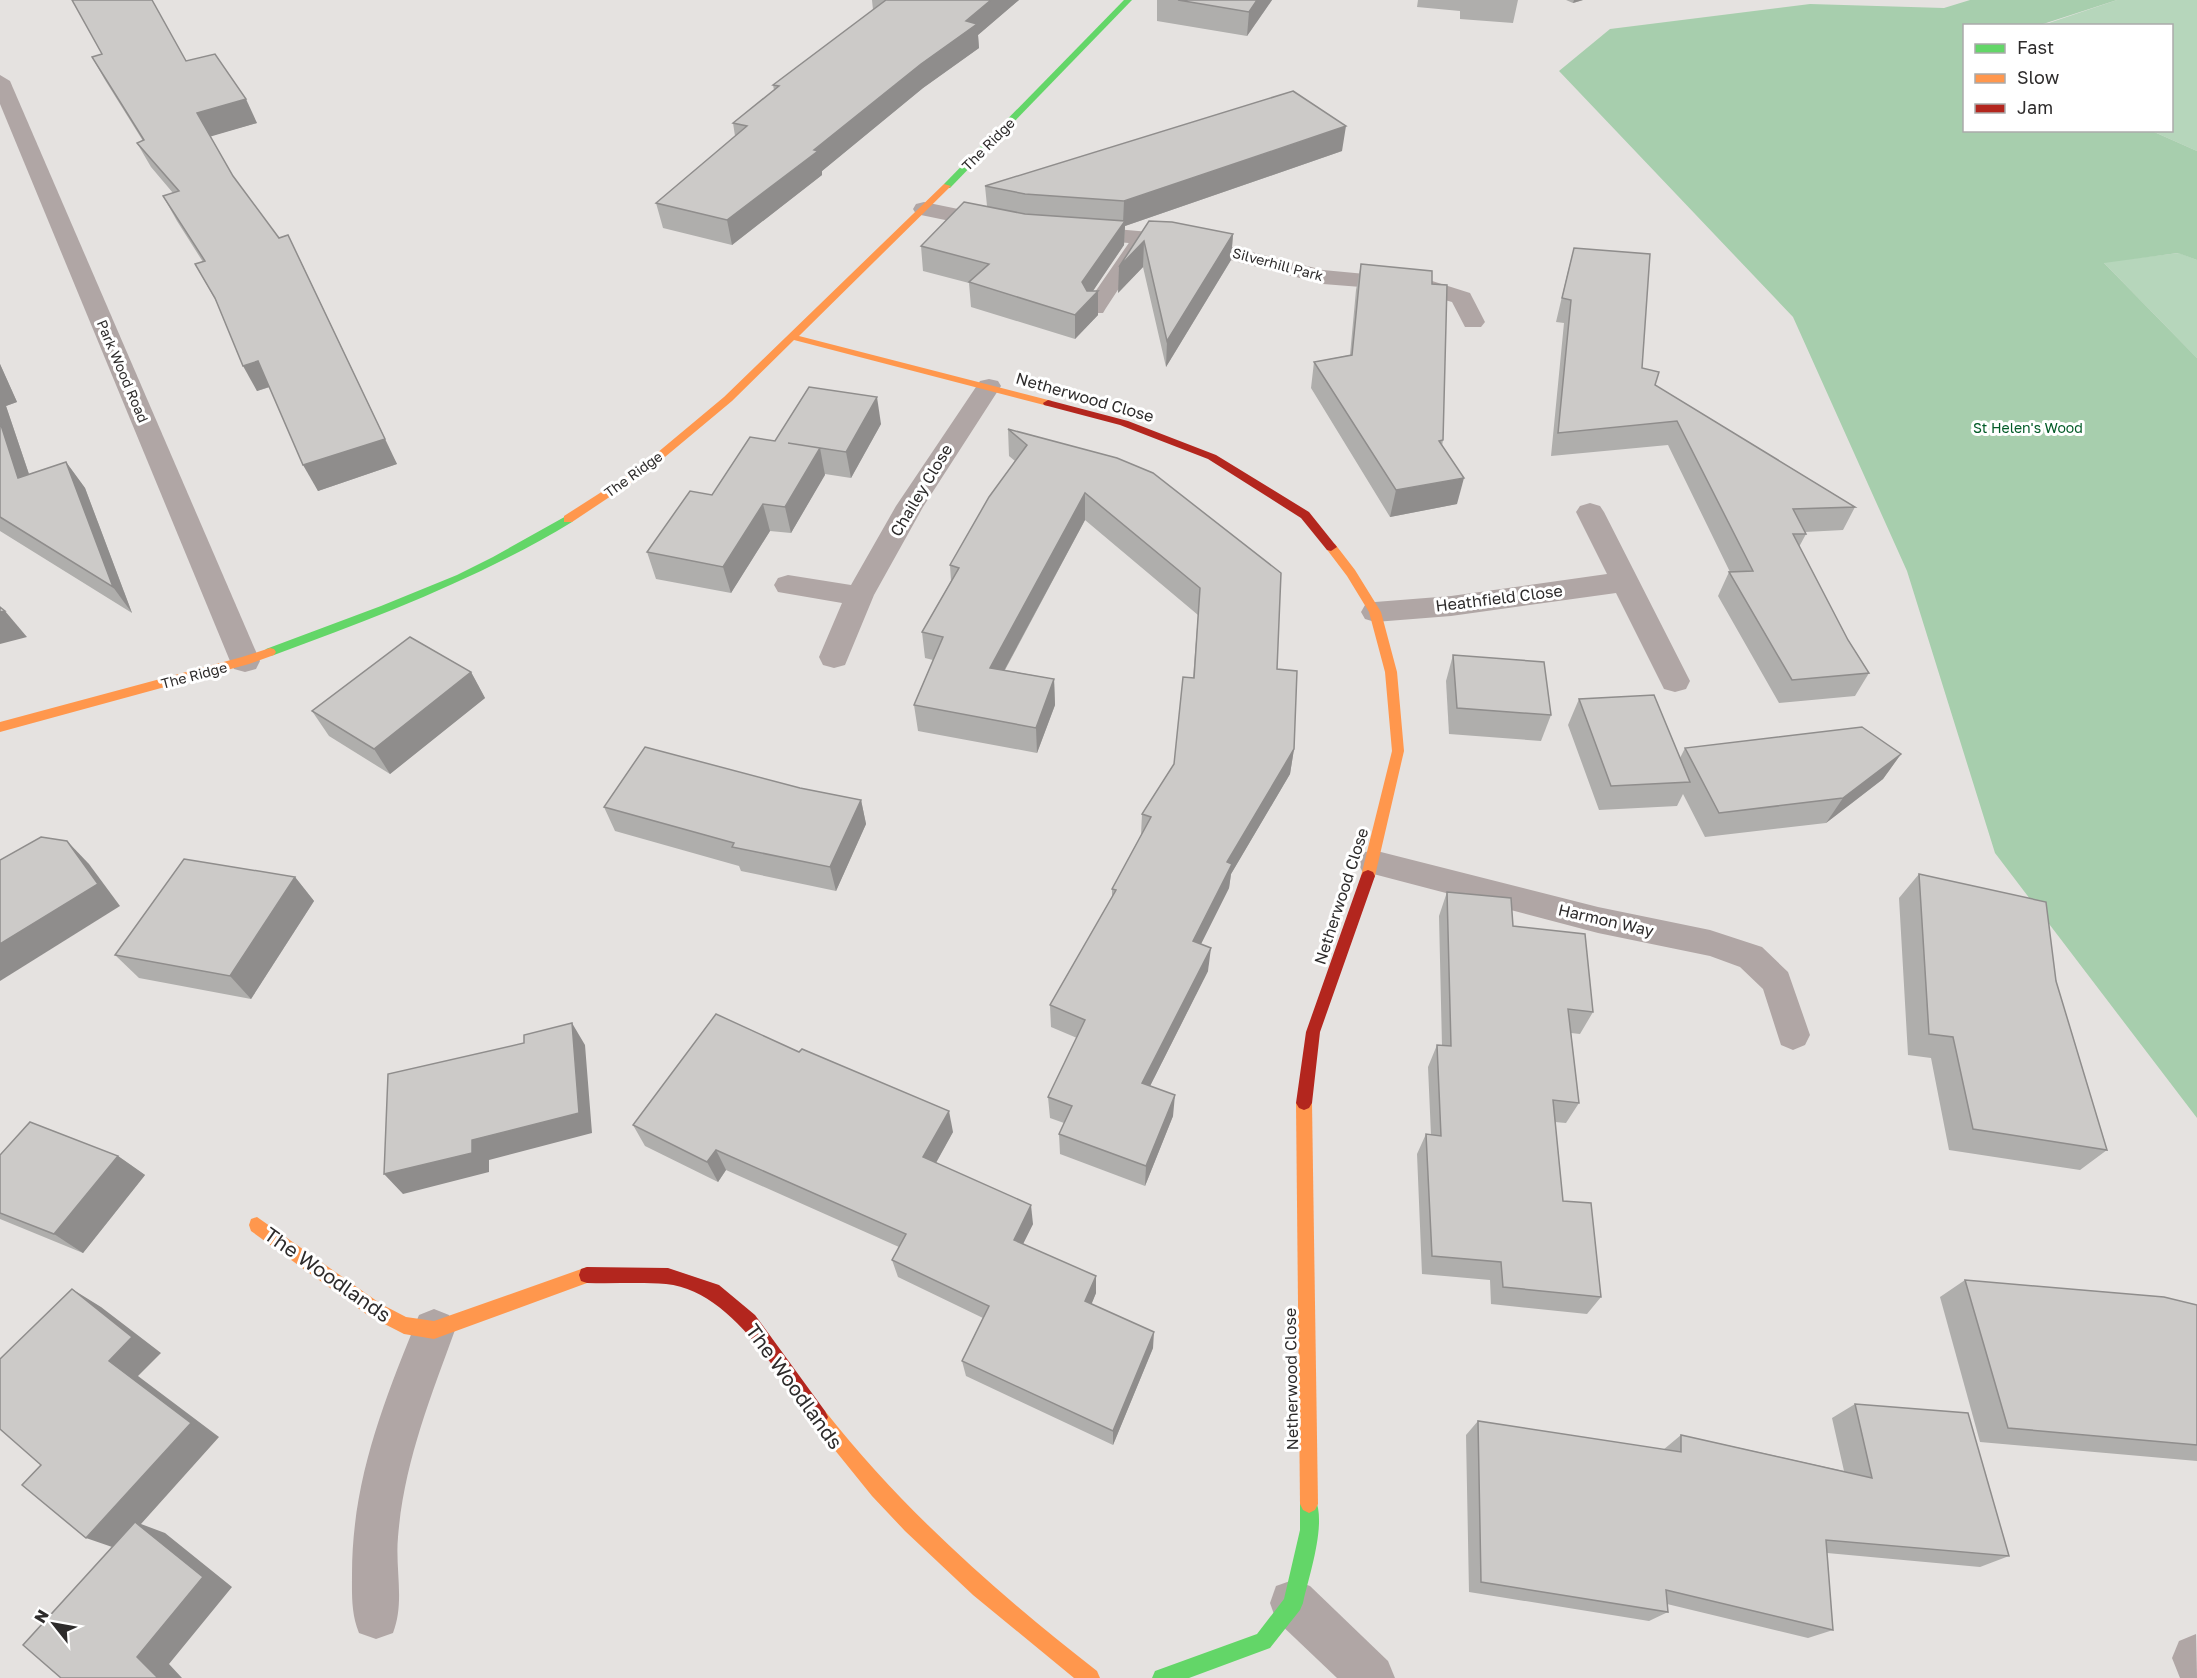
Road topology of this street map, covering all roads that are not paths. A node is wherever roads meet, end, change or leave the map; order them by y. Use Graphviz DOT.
graph roads {
  1 [pos="1128,0"];
  2 [pos="0,81"];
  3 [pos="924,209"];
  4 [pos="1015,227"];
  5 [pos="1059,231"];
  6 [pos="1143,236"];
  7 [pos="1095,308"];
  8 [pos="1473,322"];
  9 [pos="792,337"];
  10 [pos="989,386"];
  11 [pos="1590,512"];
  12 [pos="1623,582"];
  13 [pos="788,585"];
  14 [pos="859,596"];
  15 [pos="1374,612"];
  16 [pos="834,657"];
  17 [pos="245,661"];
  18 [pos="1675,681"];
  19 [pos="0,727"];
  20 [pos="1373,862"];
  21 [pos="1793,1035"];
  22 [pos="257,1225"];
  23 [pos="434,1330"];
  24 [pos="1293,1603"];
  25 [pos="376,1616"];
  26 [pos="1090,1678"];
  27 [pos="1162,1678"];
  28 [pos="1371,1678"];
  1 -- 3 [label="street, The Ridge"];
  2 -- 17 [label="street, Park Wood Road"];
  3 -- 4 [label="street"];
  3 -- 9 [label="street, The Ridge"];
  5 -- 6 [label="street, Silverhill Park"];
  6 -- 7 [label="lane"];
  6 -- 8 [label="street, Silverhill Park"];
  9 -- 10 [label="street, Netherwood Close"];
  9 -- 17 [label="street, The Ridge"];
  10 -- 14 [label="street, Chailey Close"];
  10 -- 15 [label="street, Netherwood Close"];
  11 -- 12 [label="street"];
  12 -- 15 [label="street, Heathfield Close"];
  12 -- 18 [label="street"];
  13 -- 14 [label="street"];
  14 -- 16 [label="street, Chailey Close"];
  15 -- 20 [label="street, Netherwood Close"];
  17 -- 19 [label="street, The Ridge"];
  20 -- 21 [label="lane, Harmon Way"];
  20 -- 24 [label="street, Netherwood Close"];
  22 -- 23 [label="street, The Woodlands"];
  23 -- 25 [label="street"];
  23 -- 26 [label="street, The Woodlands"];
  24 -- 27 [label="street"];
  24 -- 28 [label="street"];
}
